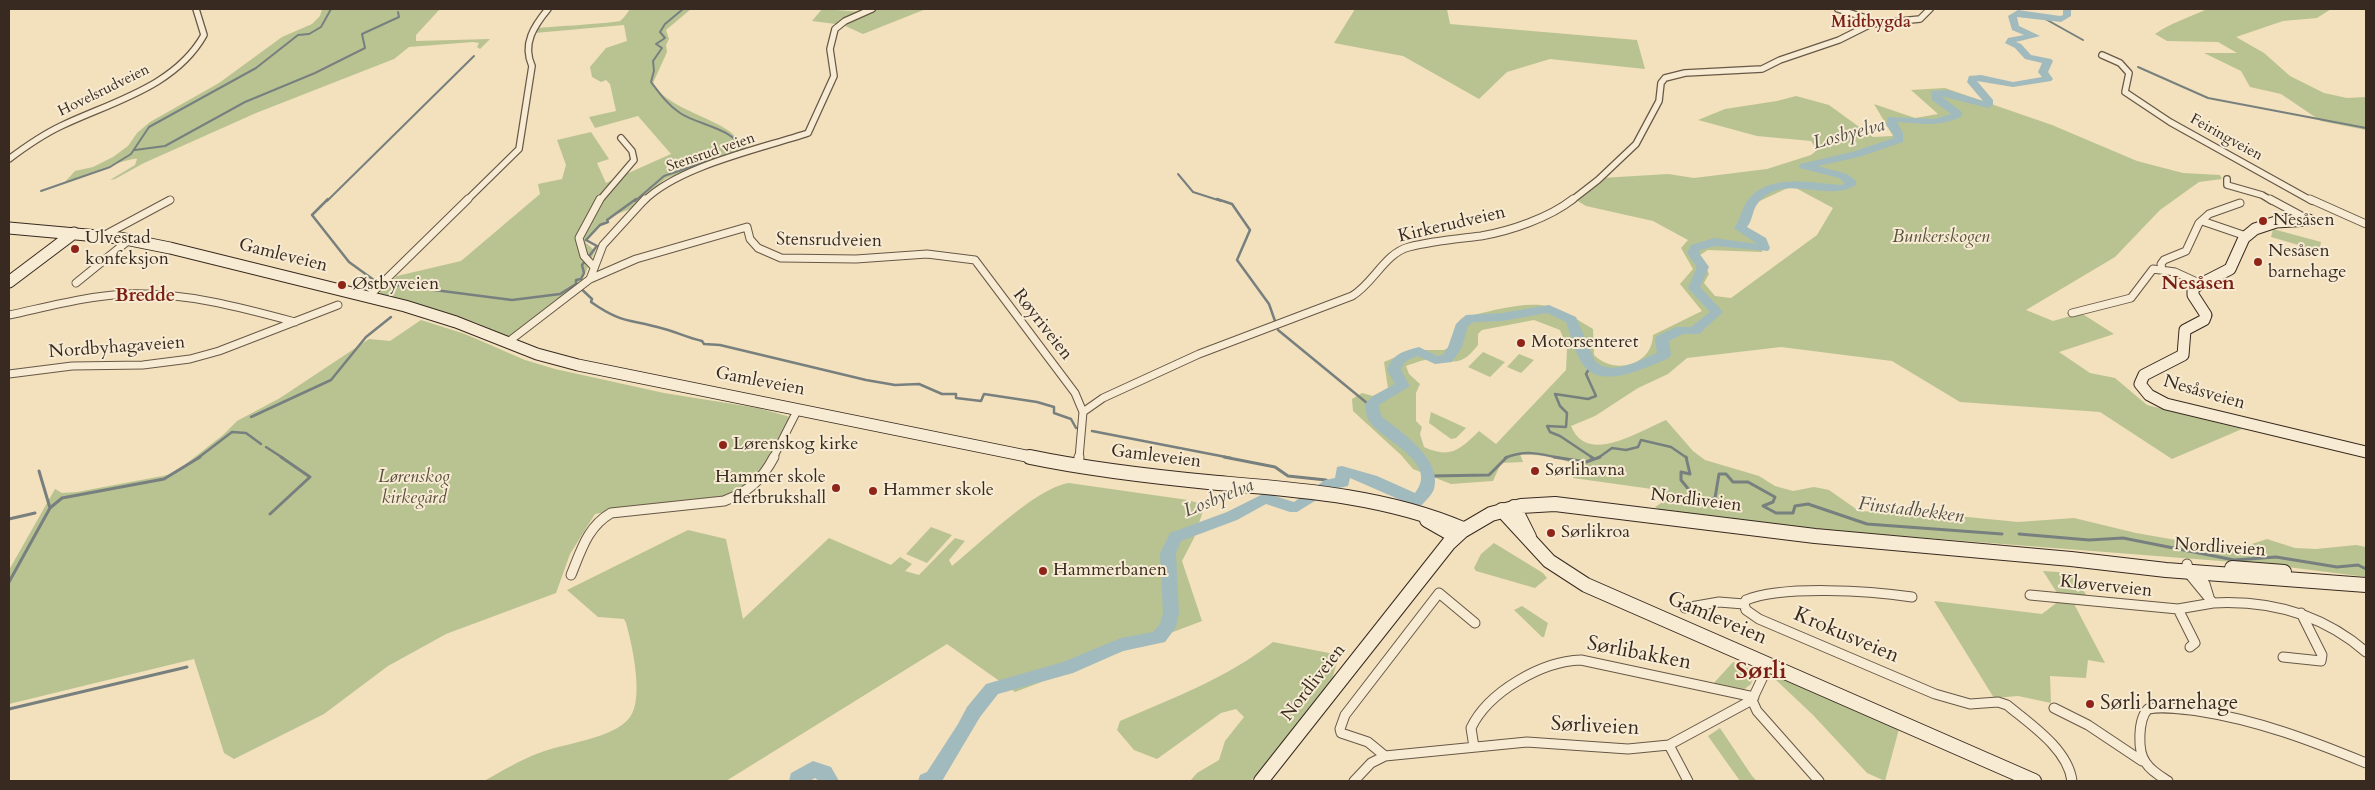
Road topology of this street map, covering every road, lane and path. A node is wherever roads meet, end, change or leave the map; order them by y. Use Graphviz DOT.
graph roads {
  1 [pos="196,9"];
  2 [pos="548,9"];
  3 [pos="872,9"];
  4 [pos="1838,9"];
  5 [pos="1930,9"];
  6 [pos="1871,24"];
  7 [pos="2102,55"];
  8 [pos="621,138"];
  9 [pos="9,159"];
  10 [pos="2227,179"];
  11 [pos="170,200"];
  12 [pos="2240,203"];
  13 [pos="2202,220"];
  14 [pos="2309,220"];
  15 [pos="2366,224"];
  16 [pos="9,228"];
  17 [pos="74,233"];
  18 [pos="103,236"];
  19 [pos="2246,236"];
  20 [pos="129,240"];
  21 [pos="972,260"];
  22 [pos="594,267"];
  23 [pos="2162,270"];
  24 [pos="590,279"];
  25 [pos="9,282"];
  26 [pos="76,283"];
  27 [pos="2199,283"];
  28 [pos="368,297"];
  29 [pos="338,305"];
  30 [pos="2072,313"];
  31 [pos="9,315"];
  32 [pos="294,322"];
  33 [pos="508,342"];
  34 [pos="9,374"];
  35 [pos="798,409"];
  36 [pos="1083,412"];
  37 [pos="2366,452"];
  38 [pos="1078,466"];
  39 [pos="1508,508"];
  40 [pos="1459,533"];
  41 [pos="2191,570"];
  42 [pos="571,575"];
  43 [pos="2366,585"];
  44 [pos="2030,595"];
  45 [pos="1912,597"];
  46 [pos="2211,600"];
  47 [pos="1744,604"];
  48 [pos="1685,608"];
  49 [pos="2178,609"];
  50 [pos="2302,613"];
  51 [pos="1475,623"];
  52 [pos="2362,642"];
  53 [pos="2190,648"];
  54 [pos="2366,652"];
  55 [pos="2283,657"];
  56 [pos="1769,664"];
  57 [pos="1753,698"];
  58 [pos="2054,708"];
  59 [pos="1669,745"];
  60 [pos="1474,747"];
  61 [pos="1385,756"];
  62 [pos="2142,761"];
  63 [pos="2366,763"];
  64 [pos="1261,781"];
  65 [pos="1354,781"];
  66 [pos="1688,781"];
  67 [pos="1819,781"];
  68 [pos="2034,781"];
  69 [pos="2072,781"];
  70 [pos="2168,781"];
  1 -- 9 [label="street, Hovelsrudveien"];
  2 -- 28 [label="street"];
  3 -- 22 [label="street, Stensrud veien"];
  4 -- 6 [label="street"];
  5 -- 6 [label="street, Kirkerudveien"];
  6 -- 36 [label="street, Kirkerudveien"];
  7 -- 15 [label="street, Feiringveien"];
  8 -- 22 [label="street"];
  10 -- 14 [label="street"];
  11 -- 18 [label="street"];
  12 -- 13 [label="street"];
  13 -- 19 [label="street"];
  13 -- 23 [label="street"];
  14 -- 19 [label="main road"];
  16 -- 17 [label="main road, Gamleveien"];
  17 -- 18 [label="main road, Gamleveien"];
  17 -- 25 [label="main road"];
  18 -- 20 [label="main road, Gamleveien"];
  19 -- 27 [label="main road"];
  20 -- 26 [label="street"];
  20 -- 28 [label="main road, Gamleveien"];
  21 -- 24 [label="street, Stensrudveien"];
  21 -- 36 [label="street, Røyriveien"];
  22 -- 24 [label="street, Stensrud veien"];
  23 -- 27 [label="street"];
  23 -- 30 [label="street"];
  24 -- 33 [label="street, Stensrud veien"];
  27 -- 37 [label="main road, Nesåsveien"];
  28 -- 33 [label="main road, Gamleveien"];
  29 -- 32 [label="street, Nordbyhagaveien"];
  31 -- 32 [label="street"];
  32 -- 34 [label="street, Nordbyhagaveien"];
  33 -- 35 [label="main road, Gamleveien"];
  35 -- 38 [label="main road, Gamleveien"];
  35 -- 42 [label="street"];
  36 -- 38 [label="street"];
  38 -- 40 [label="main road, Gamleveien"];
  39 -- 40 [label="main road, Nordliveien"];
  39 -- 41 [label="main road, Nordliveien"];
  39 -- 56 [label="main road, Gamleveien"];
  40 -- 64 [label="main road, Nordliveien"];
  41 -- 43 [label="main road, Nordliveien"];
  41 -- 46 [label="street"];
  44 -- 49 [label="street, Kløverveien"];
  45 -- 47 [label="street, Krokusveien"];
  46 -- 49 [label="street, Kløverveien"];
  46 -- 50 [label="street, Kløverveien"];
  47 -- 48 [label="street"];
  47 -- 69 [label="street, Krokusveien"];
  49 -- 53 [label="street"];
  50 -- 52 [label="street, Kløverveien"];
  50 -- 55 [label="street"];
  51 -- 61 [label="street"];
  52 -- 54 [label="street, Kløverveien"];
  56 -- 57 [label="street"];
  56 -- 68 [label="main road, Gamleveien"];
  57 -- 59 [label="street, Sørliveien"];
  57 -- 60 [label="street, Sørlibakken"];
  57 -- 67 [label="street"];
  58 -- 62 [label="street"];
  59 -- 60 [label="street, Sørliveien"];
  59 -- 66 [label="street"];
  60 -- 61 [label="street, Sørliveien"];
  61 -- 65 [label="street, Sørliveien"];
  62 -- 63 [label="street"];
  62 -- 70 [label="street"];
}
